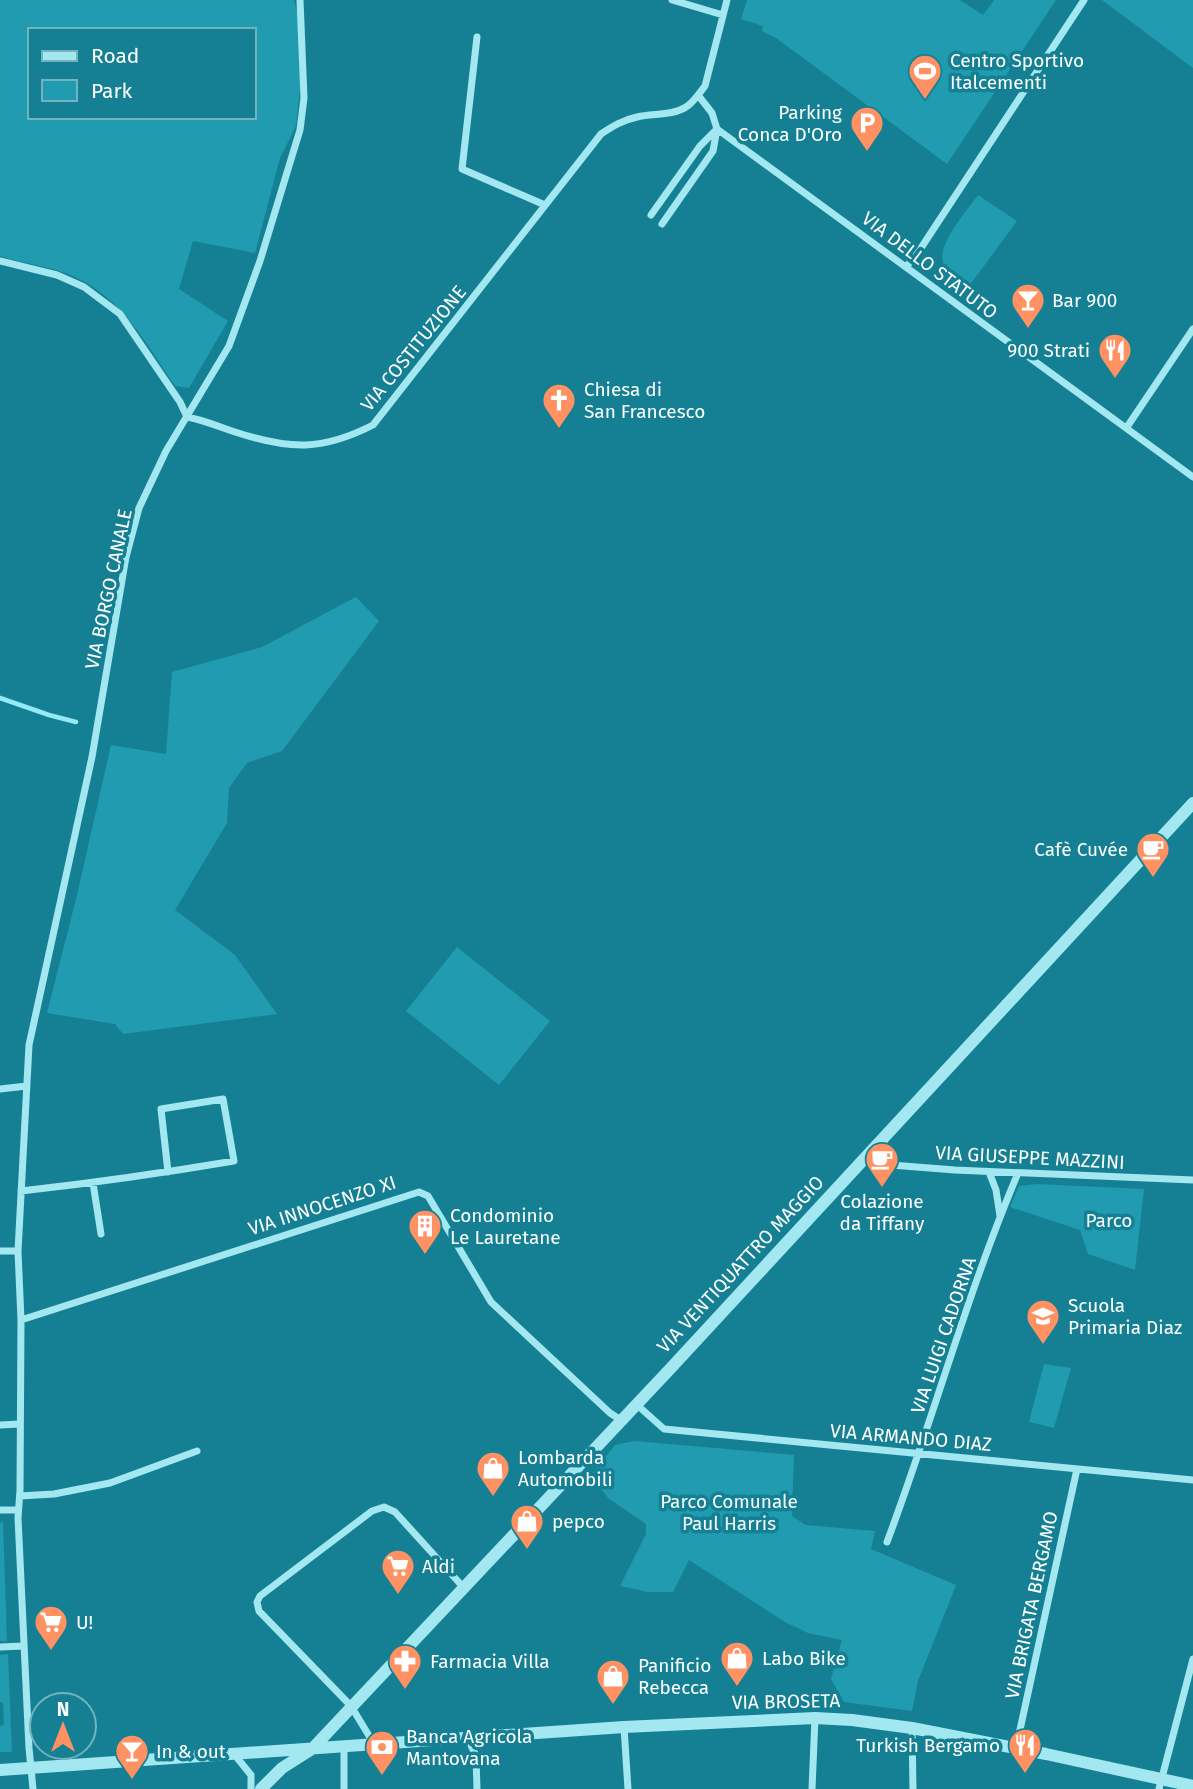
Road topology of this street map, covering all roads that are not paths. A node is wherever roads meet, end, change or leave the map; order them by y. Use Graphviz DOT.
graph roads {
  1 [pos="300,0"];
  2 [pos="672,0"];
  3 [pos="727,0"];
  4 [pos="1084,0"];
  5 [pos="723,15"];
  6 [pos="477,37"];
  7 [pos="698,95"];
  8 [pos="717,129"];
  9 [pos="545,205"];
  10 [pos="651,215"];
  11 [pos="662,225"];
  12 [pos="0,261"];
  13 [pos="907,266"];
  14 [pos="944,295"];
  15 [pos="937,301"];
  16 [pos="1193,329"];
  17 [pos="187,417"];
  18 [pos="1127,427"];
  19 [pos="1193,477"];
  20 [pos="1193,803"];
  21 [pos="27,1086"];
  22 [pos="0,1089"];
  23 [pos="867,1155"];
  24 [pos="168,1172"];
  25 [pos="989,1172"];
  26 [pos="1018,1174"];
  27 [pos="1193,1180"];
  28 [pos="93,1183"];
  29 [pos="21,1191"];
  30 [pos="1000,1217"];
  31 [pos="101,1234"];
  32 [pos="0,1251"];
  33 [pos="18,1251"];
  34 [pos="21,1320"];
  35 [pos="636,1404"];
  36 [pos="621,1420"];
  37 [pos="20,1424"];
  38 [pos="0,1425"];
  39 [pos="197,1451"];
  40 [pos="920,1454"];
  41 [pos="1077,1469"];
  42 [pos="1193,1480"];
  43 [pos="20,1496"];
  44 [pos="0,1510"];
  45 [pos="18,1510"];
  46 [pos="887,1542"];
  47 [pos="464,1588"];
  48 [pos="24,1646"];
  49 [pos="0,1647"];
  50 [pos="1193,1659"];
  51 [pos="351,1706"];
  52 [pos="815,1718"];
  53 [pos="624,1727"];
  54 [pos="912,1728"];
  55 [pos="468,1739"];
  56 [pos="374,1745"];
  57 [pos="344,1747"];
  58 [pos="1016,1748"];
  59 [pos="312,1749"];
  60 [pos="233,1754"];
  61 [pos="31,1768"];
  62 [pos="0,1770"];
  63 [pos="1160,1784"];
  64 [pos="1193,1786"];
  65 [pos="33,1789"];
  66 [pos="251,1789"];
  67 [pos="261,1789"];
  68 [pos="344,1789"];
  69 [pos="477,1789"];
  70 [pos="628,1789"];
  71 [pos="812,1789"];
  72 [pos="913,1789"];
  1 -- 17 [label="street, VIA BORGO CANALE"];
  2 -- 5 [label="street"];
  3 -- 5 [label="street"];
  4 -- 13 [label="street"];
  5 -- 7 [label="street"];
  6 -- 9 [label="street"];
  7 -- 8 [label="street, VIA DELLO STATUTO"];
  7 -- 9 [label="street, VIA COSTITUZIONE"];
  8 -- 10 [label="street"];
  8 -- 11 [label="street"];
  8 -- 13 [label="street, VIA DELLO STATUTO"];
  9 -- 17 [label="street, VIA COSTITUZIONE"];
  12 -- 17 [label="street"];
  13 -- 14 [label="street, VIA DELLO STATUTO"];
  14 -- 15 [label="street"];
  14 -- 18 [label="street, VIA DELLO STATUTO"];
  16 -- 18 [label="street"];
  17 -- 21 [label="street, VIA BORGO CANALE"];
  18 -- 19 [label="street, VIA DELLO STATUTO"];
  20 -- 23 [label="street, VIA VENTIQUATTRO MAGGIO"];
  21 -- 22 [label="street"];
  21 -- 29 [label="street, VIA BORGO CANALE"];
  23 -- 25 [label="street, VIA GIUSEPPE MAZZINI"];
  23 -- 35 [label="street, VIA VENTIQUATTRO MAGGIO"];
  24 -- 24 [label="street"];
  24 -- 28 [label="street"];
  25 -- 26 [label="street, VIA GIUSEPPE MAZZINI"];
  25 -- 30 [label="street, VIA LUIGI CADORNA"];
  26 -- 27 [label="street, VIA GIUSEPPE MAZZINI"];
  26 -- 30 [label="street, VIA LUIGI CADORNA"];
  28 -- 29 [label="street"];
  28 -- 31 [label="street"];
  29 -- 33 [label="street, VIA BORGO CANALE"];
  30 -- 40 [label="street, VIA LUIGI CADORNA"];
  32 -- 33 [label="street"];
  33 -- 34 [label="street, VIA BORGO CANALE"];
  34 -- 36 [label="street, VIA INNOCENZO XI"];
  34 -- 37 [label="street, VIA BORGO CANALE"];
  35 -- 36 [label="street, VIA VENTIQUATTRO MAGGIO"];
  35 -- 40 [label="street, VIA ARMANDO DIAZ"];
  36 -- 47 [label="street, VIA VENTIQUATTRO MAGGIO"];
  37 -- 38 [label="street"];
  37 -- 43 [label="street, VIA BORGO CANALE"];
  39 -- 43 [label="street"];
  40 -- 41 [label="street, VIA ARMANDO DIAZ"];
  40 -- 46 [label="street, VIA LUIGI CADORNA"];
  41 -- 42 [label="street, VIA ARMANDO DIAZ"];
  41 -- 58 [label="street, VIA BRIGATA BERGAMO"];
  43 -- 45 [label="street, VIA BORGO CANALE"];
  44 -- 45 [label="street"];
  45 -- 48 [label="street, VIA BORGO CANALE"];
  47 -- 51 [label="street, VIA VENTIQUATTRO MAGGIO"];
  47 -- 51 [label="street"];
  48 -- 49 [label="street"];
  48 -- 61 [label="street, VIA BORGO CANALE"];
  50 -- 63 [label="street"];
  51 -- 56 [label="street"];
  51 -- 59 [label="street, VIA VENTIQUATTRO MAGGIO"];
  52 -- 53 [label="street, VIA BROSETA"];
  52 -- 54 [label="street, VIA BROSETA"];
  52 -- 71 [label="street"];
  53 -- 55 [label="street, VIA BROSETA"];
  53 -- 70 [label="street"];
  54 -- 58 [label="street, VIA BROSETA"];
  54 -- 72 [label="street"];
  55 -- 56 [label="street, VIA BROSETA"];
  55 -- 69 [label="street"];
  56 -- 57 [label="street, VIA BROSETA"];
  57 -- 59 [label="street, VIA BROSETA"];
  57 -- 68 [label="street"];
  58 -- 63 [label="street, VIA BROSETA"];
  59 -- 60 [label="street, VIA BROSETA"];
  59 -- 67 [label="street"];
  60 -- 61 [label="street, VIA BROSETA"];
  60 -- 66 [label="street"];
  61 -- 62 [label="street, VIA BROSETA"];
  61 -- 65 [label="street, VIA BORGO CANALE"];
  63 -- 64 [label="street, VIA BROSETA"];
}
